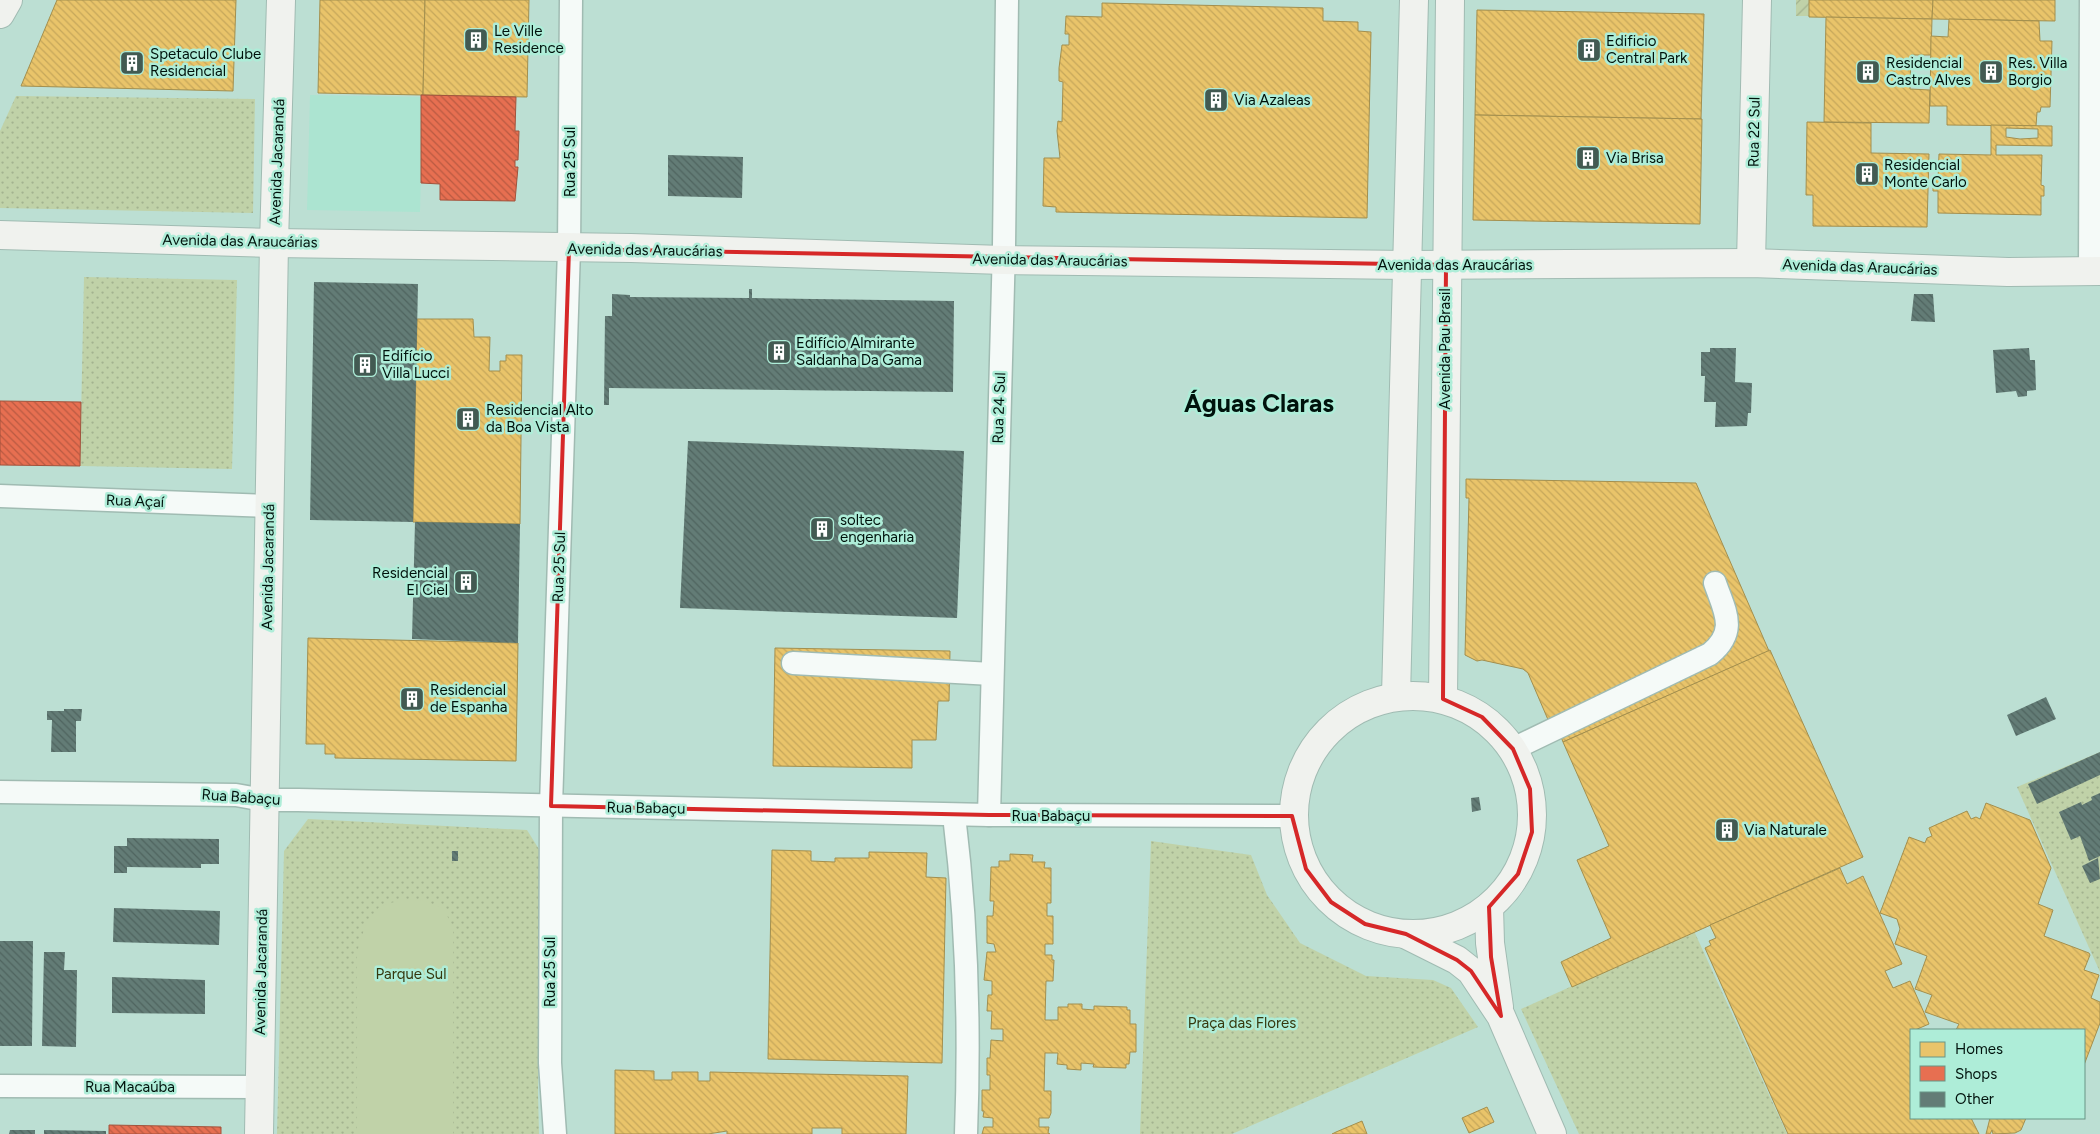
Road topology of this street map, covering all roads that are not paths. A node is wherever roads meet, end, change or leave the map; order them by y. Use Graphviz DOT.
graph roads {
  1 [pos="8,0"];
  2 [pos="281,0"];
  3 [pos="571,0"];
  4 [pos="1007,0"];
  5 [pos="1414,0"];
  6 [pos="1450,0"];
  7 [pos="1756,0"];
  8 [pos="2091,0"];
  9 [pos="0,14"];
  10 [pos="0,235"];
  11 [pos="274,242"];
  12 [pos="569,249"];
  13 [pos="1003,260"];
  14 [pos="1751,263"];
  15 [pos="1407,265"];
  16 [pos="1446,265"];
  17 [pos="2095,271"];
  18 [pos="0,496"];
  19 [pos="269,506"];
  20 [pos="1716,583"];
  21 [pos="793,663"];
  22 [pos="992,674"];
  23 [pos="1396,696"];
  24 [pos="1443,699"];
  25 [pos="1513,749"];
  26 [pos="0,792"];
  27 [pos="264,800"];
  28 [pos="551,806"];
  29 [pos="954,815"];
  30 [pos="988,816"];
  31 [pos="1292,816"];
  32 [pos="1489,907"];
  33 [pos="1406,934"];
  34 [pos="1501,1016"];
  35 [pos="0,1086"];
  36 [pos="259,1088"];
  37 [pos="259,1134"];
  38 [pos="554,1134"];
  39 [pos="966,1134"];
  40 [pos="1552,1134"];
  1 -- 9 [label="street"];
  2 -- 11 [label="street, Avenida Jacarandá"];
  3 -- 12 [label="street, Rua 25 Sul"];
  4 -- 13 [label="street, Rua 24 Sul"];
  5 -- 15 [label="street"];
  6 -- 16 [label="street, Avenida Pau Brasil"];
  7 -- 14 [label="street, Rua 22 Sul"];
  8 -- 17 [label="street"];
  10 -- 11 [label="street, Avenida das Araucárias"];
  11 -- 12 [label="street, Avenida das Araucárias"];
  11 -- 19 [label="street, Avenida Jacarandá"];
  12 -- 13 [label="street, Avenida das Araucárias"];
  12 -- 28 [label="street, Rua 25 Sul"];
  13 -- 15 [label="street, Avenida das Araucárias"];
  13 -- 22 [label="street, Rua 24 Sul"];
  14 -- 16 [label="street, Avenida das Araucárias"];
  14 -- 17 [label="street, Avenida das Araucárias"];
  15 -- 16 [label="street, Avenida das Araucárias"];
  15 -- 23 [label="street"];
  16 -- 24 [label="street, Avenida Pau Brasil"];
  18 -- 19 [label="street, Rua Açaí"];
  19 -- 27 [label="street, Avenida Jacarandá"];
  20 -- 25 [label="street"];
  21 -- 22 [label="street"];
  22 -- 30 [label="street, Rua 24 Sul"];
  23 -- 24 [label="street"];
  23 -- 31 [label="street"];
  24 -- 25 [label="street"];
  25 -- 32 [label="street"];
  26 -- 27 [label="street, Rua Babaçu"];
  27 -- 28 [label="street, Rua Babaçu"];
  27 -- 36 [label="street, Avenida Jacarandá"];
  28 -- 29 [label="street, Rua Babaçu"];
  28 -- 38 [label="street, Rua 25 Sul"];
  29 -- 30 [label="street, Rua Babaçu"];
  29 -- 39 [label="street"];
  30 -- 31 [label="street, Rua Babaçu"];
  31 -- 33 [label="street"];
  32 -- 33 [label="street"];
  32 -- 34 [label="street"];
  33 -- 34 [label="street"];
  34 -- 40 [label="street"];
  35 -- 36 [label="street, Rua Macaúba"];
  36 -- 37 [label="street, Avenida Jacarandá"];
}
